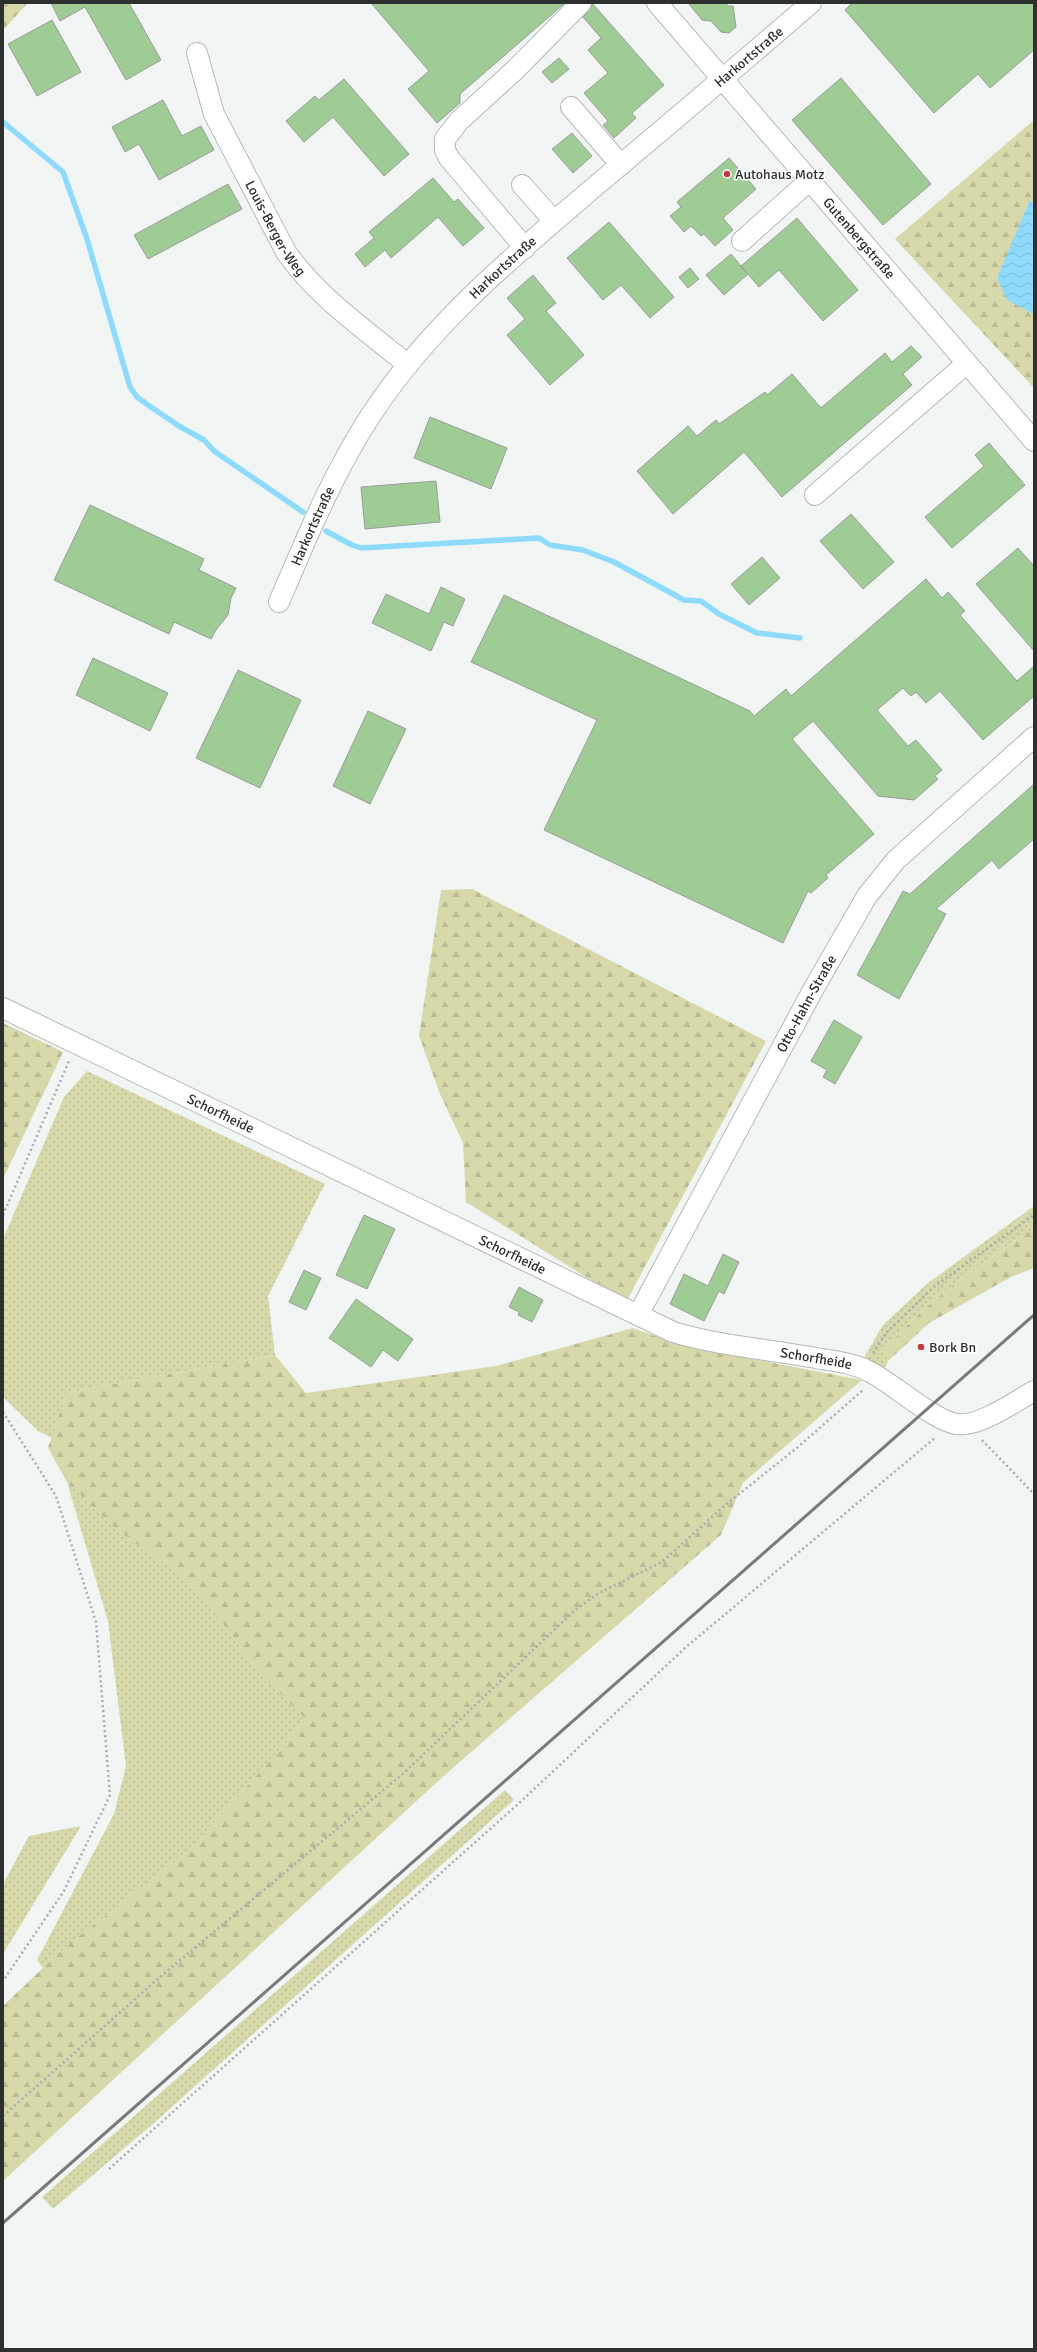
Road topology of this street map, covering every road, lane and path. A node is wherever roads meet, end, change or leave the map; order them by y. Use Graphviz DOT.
graph roads {
  1 [pos="581,3"];
  2 [pos="657,3"];
  3 [pos="811,3"];
  4 [pos="197,53"];
  5 [pos="723,79"];
  6 [pos="571,107"];
  7 [pos="621,165"];
  8 [pos="810,180"];
  9 [pos="522,185"];
  10 [pos="554,221"];
  11 [pos="742,241"];
  12 [pos="524,248"];
  13 [pos="967,363"];
  14 [pos="408,365"];
  15 [pos="1034,441"];
  16 [pos="815,495"];
  17 [pos="279,602"];
  18 [pos="1034,737"];
  19 [pos="3,1008"];
  20 [pos="77,1044"];
  21 [pos="3,1215"];
  22 [pos="1034,1215"];
  23 [pos="638,1315"];
  24 [pos="870,1372"];
  25 [pos="1034,1391"];
  26 [pos="3,1412"];
  27 [pos="962,1424"];
  28 [pos="1034,1494"];
  29 [pos="3,1981"];
  30 [pos="3,2116"];
  31 [pos="109,2169"];
  1 -- 12 [label="street"];
  2 -- 5 [label="street, Gutenbergstraße"];
  3 -- 5 [label="street, Harkortstraße"];
  4 -- 14 [label="street, Louis-Berger-Weg"];
  5 -- 7 [label="street, Harkortstraße"];
  5 -- 8 [label="street, Gutenbergstraße"];
  6 -- 7 [label="street"];
  7 -- 10 [label="street, Harkortstraße"];
  8 -- 11 [label="street"];
  8 -- 13 [label="street, Gutenbergstraße"];
  9 -- 10 [label="street"];
  10 -- 12 [label="street, Harkortstraße"];
  12 -- 14 [label="street, Harkortstraße"];
  13 -- 15 [label="street, Gutenbergstraße"];
  13 -- 16 [label="street"];
  14 -- 17 [label="street, Harkortstraße"];
  18 -- 23 [label="street, Otto-Hahn-Straße"];
  19 -- 20 [label="street, Schorfheide"];
  20 -- 21 [label="path"];
  20 -- 23 [label="street, Schorfheide"];
  22 -- 24 [label="path"];
  23 -- 24 [label="street, Schorfheide"];
  24 -- 27 [label="street, Schorfheide"];
  24 -- 30 [label="path"];
  25 -- 27 [label="street"];
  26 -- 29 [label="path"];
  27 -- 28 [label="path"];
  27 -- 31 [label="path"];
}
